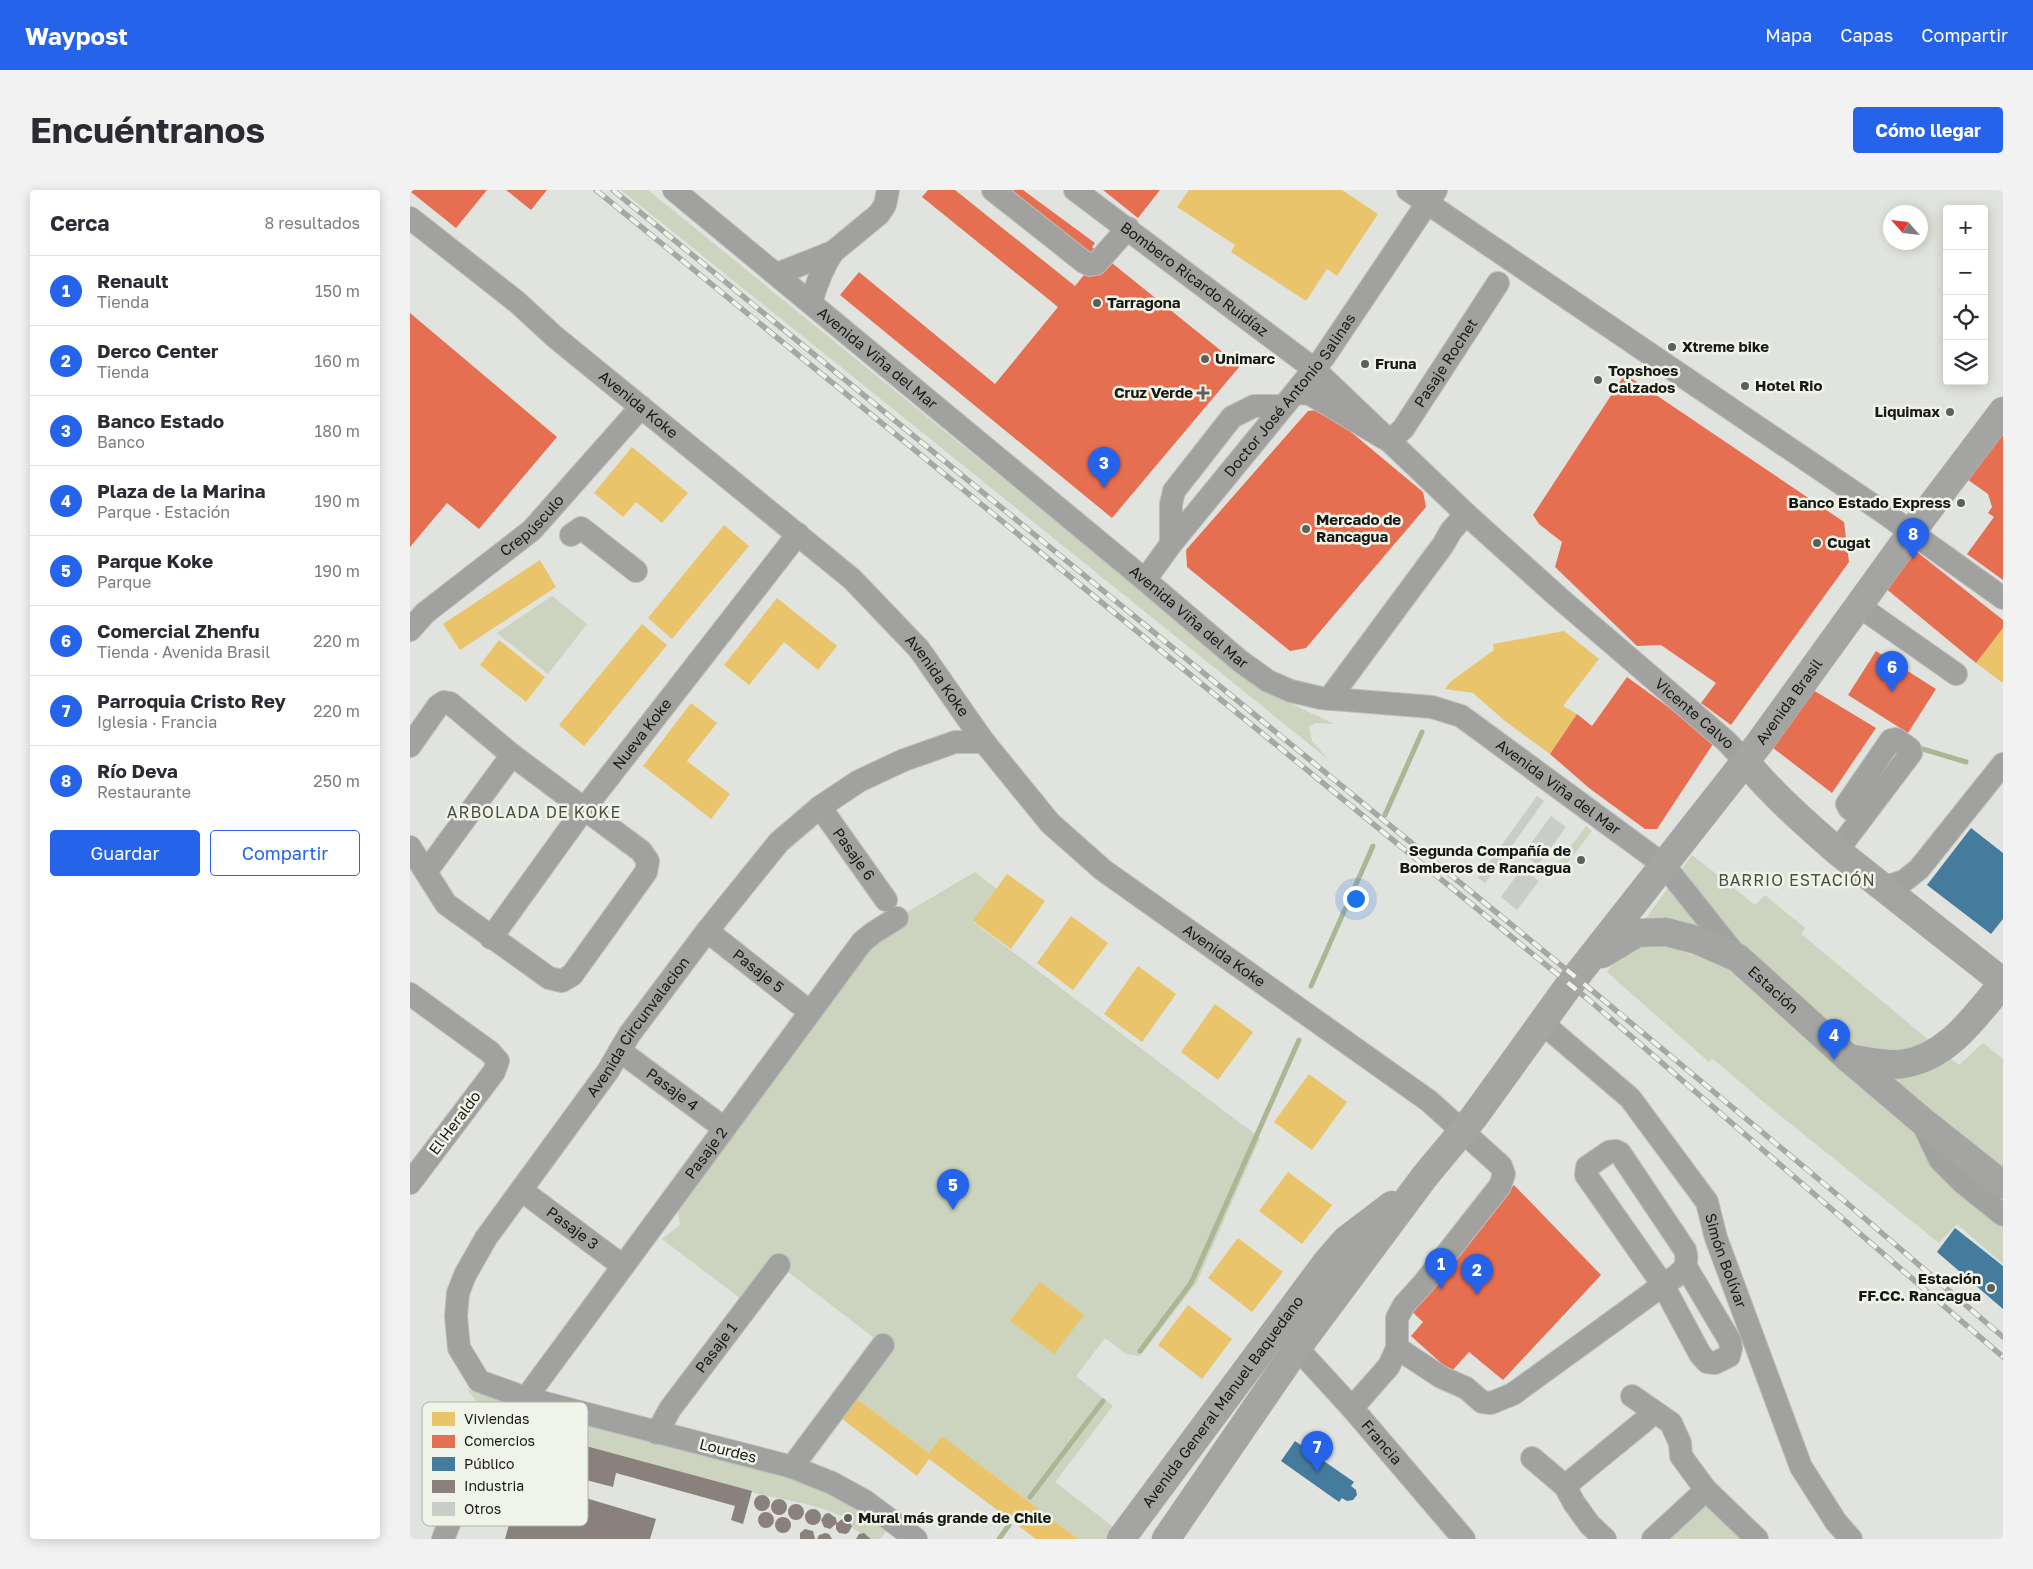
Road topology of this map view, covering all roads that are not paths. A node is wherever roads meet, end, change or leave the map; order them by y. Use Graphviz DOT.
graph roads {
  1 [pos="674,190"];
  2 [pos="888,190"];
  3 [pos="993,190"];
  4 [pos="1075,190"];
  5 [pos="1408,190"];
  6 [pos="1432,197"];
  7 [pos="410,218"];
  8 [pos="1128,228"];
  9 [pos="833,252"];
  10 [pos="777,274"];
  11 [pos="1498,283"];
  12 [pos="811,303"];
  13 [pos="1314,369"];
  14 [pos="1289,399"];
  15 [pos="641,407"];
  16 [pos="2003,411"];
  17 [pos="1389,441"];
  18 [pos="546,514"];
  19 [pos="1466,514"];
  20 [pos="1912,533"];
  21 [pos="798,534"];
  22 [pos="571,535"];
  23 [pos="1170,544"];
  24 [pos="597,559"];
  25 [pos="636,571"];
  26 [pos="1145,580"];
  27 [pos="2003,598"];
  28 [pos="1860,606"];
  29 [pos="410,630"];
  30 [pos="1956,674"];
  31 [pos="1329,699"];
  32 [pos="984,742"];
  33 [pos="410,746"];
  34 [pos="512,755"];
  35 [pos="1745,761"];
  36 [pos="2003,764"];
  37 [pos="820,807"];
  38 [pos="584,809"];
  39 [pos="1862,818"];
  40 [pos="410,847"];
  41 [pos="1837,851"];
  42 [pos="1664,865"];
  43 [pos="1919,869"];
  44 [pos="426,872"];
  45 [pos="1883,888"];
  46 [pos="1908,907"];
  47 [pos="891,909"];
  48 [pos="706,931"];
  49 [pos="491,938"];
  50 [pos="1738,958"];
  51 [pos="2003,982"];
  52 [pos="1566,988"];
  53 [pos="412,999"];
  54 [pos="810,1012"];
  55 [pos="1541,1022"];
  56 [pos="620,1050"];
  57 [pos="1847,1058"];
  58 [pos="1921,1120"];
  59 [pos="724,1128"];
  60 [pos="1462,1130"];
  61 [pos="1425,1176"];
  62 [pos="410,1183"];
  63 [pos="2003,1185"];
  64 [pos="521,1190"];
  65 [pos="2003,1215"];
  66 [pos="1326,1263"];
  67 [pos="779,1265"];
  68 [pos="624,1266"];
  69 [pos="1686,1267"];
  70 [pos="1663,1286"];
  71 [pos="883,1345"];
  72 [pos="1297,1348"];
  73 [pos="1397,1348"];
  74 [pos="1632,1396"];
  75 [pos="526,1398"];
  76 [pos="541,1402"];
  77 [pos="1352,1408"];
  78 [pos="1654,1413"];
  79 [pos="588,1415"];
  80 [pos="657,1433"];
  81 [pos="1532,1458"];
  82 [pos="792,1467"];
  83 [pos="1564,1486"];
  84 [pos="1706,1490"];
  85 [pos="448,1526"];
  86 [pos="443,1539"];
  87 [pos="916,1539"];
  88 [pos="1121,1539"];
  89 [pos="1166,1539"];
  90 [pos="1464,1539"];
  91 [pos="1605,1539"];
  92 [pos="1653,1539"];
  93 [pos="1757,1539"];
  94 [pos="1851,1539"];
  1 -- 10 [label="street, Avenida Viña del Mar"];
  2 -- 9 [label="street"];
  3 -- 8 [label="street"];
  4 -- 8 [label="street, Bombero Ricardo Ruidíaz"];
  5 -- 6 [label="street"];
  6 -- 13 [label="street, Doctor José Antonio Salinas"];
  6 -- 20 [label="street"];
  7 -- 15 [label="street, Avenida Koke"];
  8 -- 13 [label="street, Bombero Ricardo Ruidíaz"];
  9 -- 10 [label="street"];
  9 -- 12 [label="street"];
  10 -- 12 [label="street, Avenida Viña del Mar"];
  11 -- 17 [label="street, Pasaje Rochet"];
  12 -- 26 [label="street, Avenida Viña del Mar"];
  13 -- 14 [label="street, Doctor José Antonio Salinas"];
  13 -- 17 [label="street, Vicente Calvo"];
  14 -- 17 [label="street, Vicente Calvo"];
  14 -- 23 [label="street, Doctor José Antonio Salinas"];
  14 -- 23 [label="street, Vicente Calvo"];
  15 -- 18 [label="street, Crepúsculo"];
  15 -- 21 [label="street, Avenida Koke"];
  16 -- 20 [label="main road, Avenida Brasil"];
  17 -- 19 [label="street, Vicente Calvo"];
  18 -- 22 [label="street"];
  18 -- 29 [label="street, Crepúsculo"];
  19 -- 31 [label="street"];
  19 -- 35 [label="street, Vicente Calvo"];
  20 -- 27 [label="street"];
  20 -- 28 [label="main road, Avenida Brasil"];
  21 -- 32 [label="street, Avenida Koke"];
  21 -- 38 [label="street, Nueva Koke"];
  22 -- 24 [label="street"];
  22 -- 25 [label="street"];
  23 -- 26 [label="street, Doctor José Antonio Salinas"];
  26 -- 31 [label="street, Avenida Viña del Mar"];
  28 -- 30 [label="street"];
  28 -- 35 [label="main road, Avenida Brasil"];
  31 -- 42 [label="street, Avenida Viña del Mar"];
  32 -- 37 [label="street, Avenida Circunvalacion"];
  32 -- 60 [label="street, Avenida Koke"];
  33 -- 34 [label="street"];
  34 -- 38 [label="street"];
  34 -- 44 [label="street"];
  35 -- 41 [label="main road, Vicente Calvo"];
  35 -- 42 [label="main road, Avenida Brasil"];
  36 -- 43 [label="street"];
  37 -- 47 [label="street, Pasaje 6"];
  37 -- 48 [label="street, Avenida Circunvalacion"];
  38 -- 49 [label="street, Nueva Koke"];
  38 -- 49 [label="street"];
  39 -- 41 [label="street"];
  40 -- 44 [label="street"];
  41 -- 45 [label="main road, Vicente Calvo"];
  42 -- 50 [label="street, Avenida Viña del Mar"];
  42 -- 52 [label="main road, Avenida Brasil"];
  43 -- 45 [label="street"];
  43 -- 46 [label="street"];
  44 -- 49 [label="street"];
  45 -- 46 [label="main road, Vicente Calvo"];
  46 -- 51 [label="main road, Vicente Calvo"];
  47 -- 54 [label="street, Pasaje 2"];
  48 -- 54 [label="street, Pasaje 5"];
  48 -- 56 [label="street, Avenida Circunvalacion"];
  50 -- 52 [label="main road, Estación"];
  50 -- 57 [label="main road, Estación"];
  51 -- 57 [label="main road"];
  52 -- 55 [label="main road, Avenida General Manuel Baquedano"];
  53 -- 62 [label="street, El Heraldo"];
  54 -- 59 [label="street, Pasaje 2"];
  55 -- 60 [label="main road, Avenida General Manuel Baquedano"];
  55 -- 94 [label="street, Simón Bolívar"];
  56 -- 59 [label="street, Pasaje 4"];
  56 -- 64 [label="street, Avenida Circunvalacion"];
  57 -- 58 [label="main road, Estación"];
  58 -- 63 [label="main road, Estación"];
  58 -- 65 [label="street"];
  59 -- 68 [label="street, Pasaje 2"];
  60 -- 61 [label="main road, Avenida General Manuel Baquedano"];
  60 -- 73 [label="street, Avenida Koke"];
  61 -- 66 [label="main road, Avenida General Manuel Baquedano"];
  61 -- 72 [label="main road, Avenida General Manuel Baquedano"];
  64 -- 68 [label="street, Pasaje 3"];
  64 -- 75 [label="street, Avenida Circunvalacion"];
  66 -- 72 [label="street, Avenida General Manuel Baquedano"];
  66 -- 88 [label="main road, Avenida General Manuel Baquedano"];
  67 -- 80 [label="street, Pasaje 1"];
  68 -- 75 [label="street, Pasaje 2"];
  69 -- 70 [label="street"];
  69 -- 70 [label="street"];
  69 -- 70 [label="street"];
  70 -- 73 [label="street"];
  71 -- 82 [label="street"];
  72 -- 77 [label="street, Francia"];
  72 -- 89 [label="main road, Avenida General Manuel Baquedano"];
  73 -- 77 [label="street"];
  74 -- 78 [label="street"];
  75 -- 76 [label="street, Lourdes"];
  77 -- 90 [label="street, Francia"];
  78 -- 83 [label="street"];
  78 -- 84 [label="street"];
  79 -- 80 [label="street, Lourdes"];
  80 -- 82 [label="street, Lourdes"];
  81 -- 83 [label="street"];
  82 -- 87 [label="street, Lourdes"];
  83 -- 91 [label="street"];
  84 -- 92 [label="street"];
  84 -- 93 [label="street"];
  85 -- 86 [label="street"];
}
